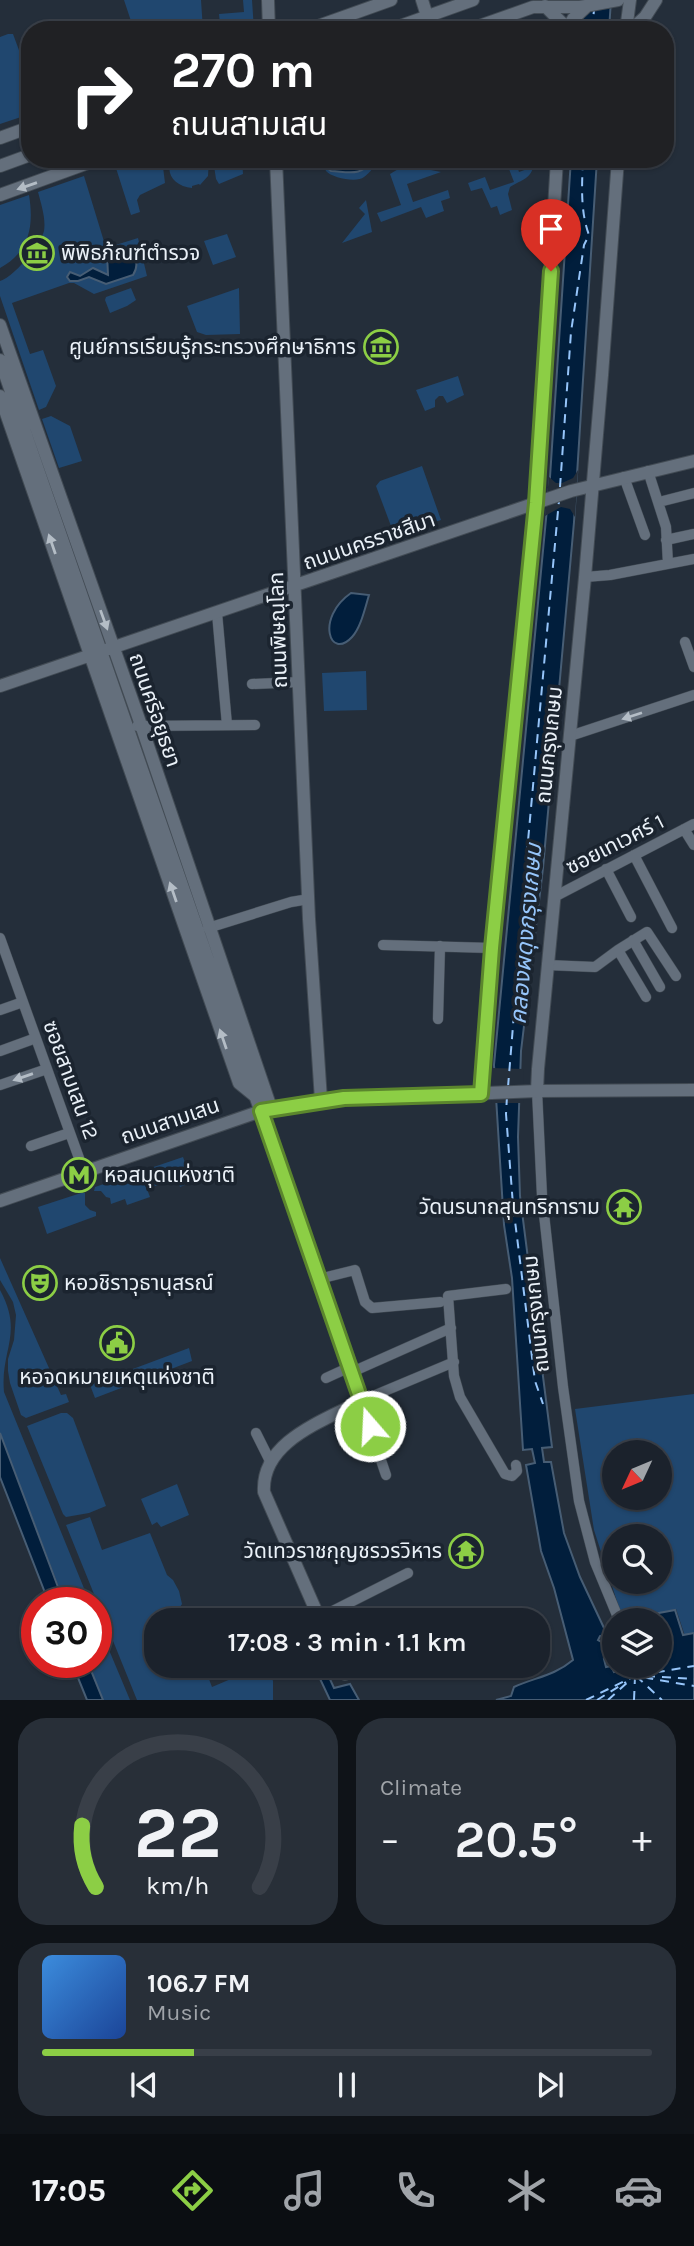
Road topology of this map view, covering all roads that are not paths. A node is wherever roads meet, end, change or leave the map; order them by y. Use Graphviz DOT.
graph roads {
  1 [pos="268,0"];
  2 [pos="391,0"];
  3 [pos="422,0"];
  4 [pos="473,0"];
  5 [pos="630,0"];
  6 [pos="646,0"];
  7 [pos="656,0"];
  8 [pos="615,3"];
  9 [pos="551,6"];
  10 [pos="581,9"];
  11 [pos="427,16"];
  12 [pos="269,21"];
  13 [pos="332,21"];
  14 [pos="414,21"];
  15 [pos="491,21"];
  16 [pos="561,21"];
  17 [pos="571,21"];
  18 [pos="626,21"];
  19 [pos="629,21"];
  20 [pos="633,21"];
  21 [pos="639,21"];
  22 [pos="21,130"];
  23 [pos="0,138"];
  24 [pos="21,158"];
  25 [pos="0,166"];
  26 [pos="74,168"];
  27 [pos="276,168"];
  28 [pos="558,168"];
  29 [pos="617,168"];
  30 [pos="0,195"];
  31 [pos="0,325"];
  32 [pos="0,360"];
  33 [pos="3,375"];
  34 [pos="0,396"];
  35 [pos="22,421"];
  36 [pos="13,433"];
  37 [pos="694,461"];
  38 [pos="31,465"];
  39 [pos="648,471"];
  40 [pos="624,477"];
  41 [pos="587,486"];
  42 [pos="694,493"];
  43 [pos="541,501"];
  44 [pos="659,502"];
  45 [pos="48,513"];
  46 [pos="694,534"];
  47 [pos="645,535"];
  48 [pos="666,540"];
  49 [pos="694,559"];
  50 [pos="668,564"];
  51 [pos="81,572"];
  52 [pos="585,577"];
  53 [pos="295,587"];
  54 [pos="217,613"];
  55 [pos="685,642"];
  56 [pos="102,651"];
  57 [pos="694,667"];
  58 [pos="299,682"];
  59 [pos="252,684"];
  60 [pos="0,686"];
  61 [pos="694,695"];
  62 [pos="227,725"];
  63 [pos="255,725"];
  64 [pos="129,728"];
  65 [pos="570,736"];
  66 [pos="689,827"];
  67 [pos="694,845"];
  68 [pos="171,850"];
  69 [pos="634,855"];
  70 [pos="606,869"];
  71 [pos="554,897"];
  72 [pos="309,899"];
  73 [pos="631,917"];
  74 [pos="208,928"];
  75 [pos="672,928"];
  76 [pos="0,938"];
  77 [pos="634,940"];
  78 [pos="383,945"];
  79 [pos="440,946"];
  80 [pos="492,948"];
  81 [pos="618,950"];
  82 [pos="201,954"];
  83 [pos="547,965"];
  84 [pos="217,967"];
  85 [pos="677,976"];
  86 [pos="660,987"];
  87 [pos="646,996"];
  88 [pos="23,1002"];
  89 [pos="0,1010"];
  90 [pos="235,1018"];
  91 [pos="438,1019"];
  92 [pos="36,1038"];
  93 [pos="0,1051"];
  94 [pos="47,1069"];
  95 [pos="0,1085"];
  96 [pos="694,1090"];
  97 [pos="533,1091"];
  98 [pos="485,1093"];
  99 [pos="256,1096"];
  100 [pos="321,1100"];
  101 [pos="266,1110"];
  102 [pos="69,1133"];
  103 [pos="32,1146"];
  104 [pos="83,1172"];
  105 [pos="0,1202"];
  106 [pos="319,1279"];
  107 [pos="506,1289"];
  108 [pos="439,1302"];
  109 [pos="451,1328"];
  110 [pos="454,1362"];
  111 [pos="351,1370"];
  112 [pos="326,1378"];
  113 [pos="362,1401"];
  114 [pos="256,1433"];
  115 [pos="270,1461"];
  116 [pos="516,1465"];
  117 [pos="386,1475"];
  118 [pos="408,1573"];
  119 [pos="315,1608"];
  120 [pos="341,1608"];
  121 [pos="614,1608"];
  1 -- 12 [label="main road"];
  2 -- 13 [label="main road"];
  3 -- 11 [label="main road"];
  4 -- 11 [label="main road"];
  5 -- 19 [label="main road"];
  6 -- 20 [label="main road"];
  7 -- 21 [label="main road"];
  8 -- 10 [label="main road"];
  8 -- 18 [label="main road"];
  9 -- 10 [label="main road"];
  9 -- 15 [label="main road"];
  9 -- 16 [label="main road"];
  10 -- 17 [label="main road"];
  11 -- 14 [label="main road"];
  22 -- 23 [label="main road"];
  24 -- 25 [label="main road"];
  26 -- 30 [label="main road, one-way"];
  27 -- 53 [label="main road, ถนนพิษณุโลก"];
  28 -- 43 [label="main road"];
  29 -- 41 [label="main road, ถนนกรุงเกษม"];
  31 -- 51 [label="main road, ถนนศรีอยุธยา"];
  32 -- 33 [label="main road, ถนนศรีอยุธยา"];
  33 -- 35 [label="main road, ถนนศรีอยุธยา"];
  34 -- 36 [label="main road, ถนนศรีอยุธยา"];
  35 -- 36 [label="main road"];
  35 -- 38 [label="main road, ถนนศรีอยุธยา"];
  36 -- 38 [label="main road, ถนนศรีอยุธยา"];
  37 -- 39 [label="main road, ถนนนครราชสีมา"];
  38 -- 45 [label="main road, ถนนศรีอยุธยา"];
  39 -- 40 [label="main road, ถนนนครราชสีมา"];
  39 -- 44 [label="street"];
  40 -- 41 [label="main road, ถนนนครราชสีมา"];
  40 -- 47 [label="street"];
  41 -- 43 [label="main road, ถนนนครราชสีมา"];
  41 -- 52 [label="main road, ถนนกรุงเกษม"];
  42 -- 44 [label="street"];
  43 -- 53 [label="main road, ถนนนครราชสีมา"];
  43 -- 80 [label="main road"];
  44 -- 48 [label="street"];
  45 -- 51 [label="main road, ถนนศรีอยุธยา"];
  56 -- 45 [label="main road, ถนนศรีอยุธยา, one-way"];
  46 -- 48 [label="street"];
  48 -- 50 [label="street"];
  49 -- 50 [label="street"];
  50 -- 52 [label="street"];
  51 -- 56 [label="main road, ถนนศรีอยุธยา"];
  52 -- 65 [label="main road, ถนนกรุงเกษม"];
  53 -- 54 [label="main road, ถนนนครราชสีมา"];
  53 -- 58 [label="main road, ถนนพิษณุโลก"];
  54 -- 56 [label="main road, ถนนนครราชสีมา"];
  54 -- 62 [label="street"];
  55 -- 57 [label="street"];
  56 -- 60 [label="main road, ถนนนครราชสีมา"];
  56 -- 64 [label="main road, ถนนศรีอยุธยา"];
  56 -- 64 [label="main road, ถนนศรีอยุธยา"];
  58 -- 59 [label="street"];
  58 -- 72 [label="main road, ถนนพิษณุโลก"];
  61 -- 65 [label="street, one-way"];
  62 -- 63 [label="street"];
  62 -- 64 [label="street"];
  64 -- 68 [label="main road, ถนนศรีอยุธยา"];
  64 -- 68 [label="main road, ถนนศรีอยุธยา"];
  65 -- 71 [label="main road, ถนนกรุงเกษม"];
  66 -- 67 [label="street"];
  66 -- 69 [label="street, ซอยเทเวศร์ 1"];
  68 -- 74 [label="main road, ถนนศรีอยุธยา"];
  68 -- 82 [label="main road, ถนนศรีอยุธยา"];
  69 -- 70 [label="street, ซอยเทเวศร์ 1"];
  69 -- 75 [label="street"];
  70 -- 71 [label="street, ซอยเทเวศร์ 1"];
  70 -- 73 [label="street"];
  71 -- 83 [label="main road, ถนนกรุงเกษม"];
  72 -- 74 [label="street"];
  72 -- 100 [label="main road, ถนนพิษณุโลก"];
  74 -- 84 [label="main road, ถนนศรีอยุธยา"];
  76 -- 88 [label="street, ซอยสามเสน 12"];
  77 -- 81 [label="street"];
  77 -- 85 [label="street"];
  77 -- 86 [label="street"];
  78 -- 79 [label="street"];
  79 -- 80 [label="street"];
  79 -- 91 [label="street"];
  80 -- 98 [label="main road"];
  81 -- 83 [label="street"];
  81 -- 87 [label="street"];
  82 -- 84 [label="main road, ถนนศรีอยุธยา"];
  99 -- 82 [label="main road, ถนนศรีอยุธยา, one-way"];
  83 -- 97 [label="main road, ถนนกรุงเกษม"];
  84 -- 90 [label="main road, ถนนศรีอยุธยา"];
  88 -- 89 [label="street"];
  88 -- 92 [label="street, ซอยสามเสน 12"];
  90 -- 99 [label="main road, ถนนศรีอยุธยา"];
  90 -- 101 [label="main road, ถนนศรีอยุธยา"];
  92 -- 93 [label="street"];
  92 -- 94 [label="street, ซอยสามเสน 12"];
  94 -- 95 [label="street, one-way"];
  94 -- 102 [label="street, ซอยสามเสน 12"];
  96 -- 97 [label="main road, ถนนสามเสน"];
  97 -- 98 [label="main road, ถนนสามเสน"];
  97 -- 121 [label="street, ถนนกรุงเกษม"];
  98 -- 100 [label="main road, ถนนสามเสน"];
  99 -- 101 [label="main road, ถนนศรีอยุธยา"];
  100 -- 101 [label="main road, ถนนสามเสน"];
  101 -- 104 [label="main road, ถนนสามเสน"];
  101 -- 106 [label="main road, ถนนศรีอยุธยา"];
  102 -- 103 [label="street"];
  102 -- 104 [label="street, ซอยสามเสน 12"];
  104 -- 105 [label="main road, ถนนสามเสน"];
  106 -- 108 [label="street"];
  106 -- 111 [label="main road, ถนนศรีอยุธยา"];
  107 -- 109 [label="street"];
  109 -- 110 [label="street"];
  109 -- 111 [label="street"];
  110 -- 113 [label="street"];
  110 -- 116 [label="street"];
  111 -- 112 [label="street"];
  111 -- 113 [label="main road, ถนนศรีอยุธยา"];
  113 -- 115 [label="main road"];
  113 -- 117 [label="street"];
  114 -- 115 [label="street"];
  115 -- 119 [label="main road"];
  118 -- 120 [label="street"];
}
